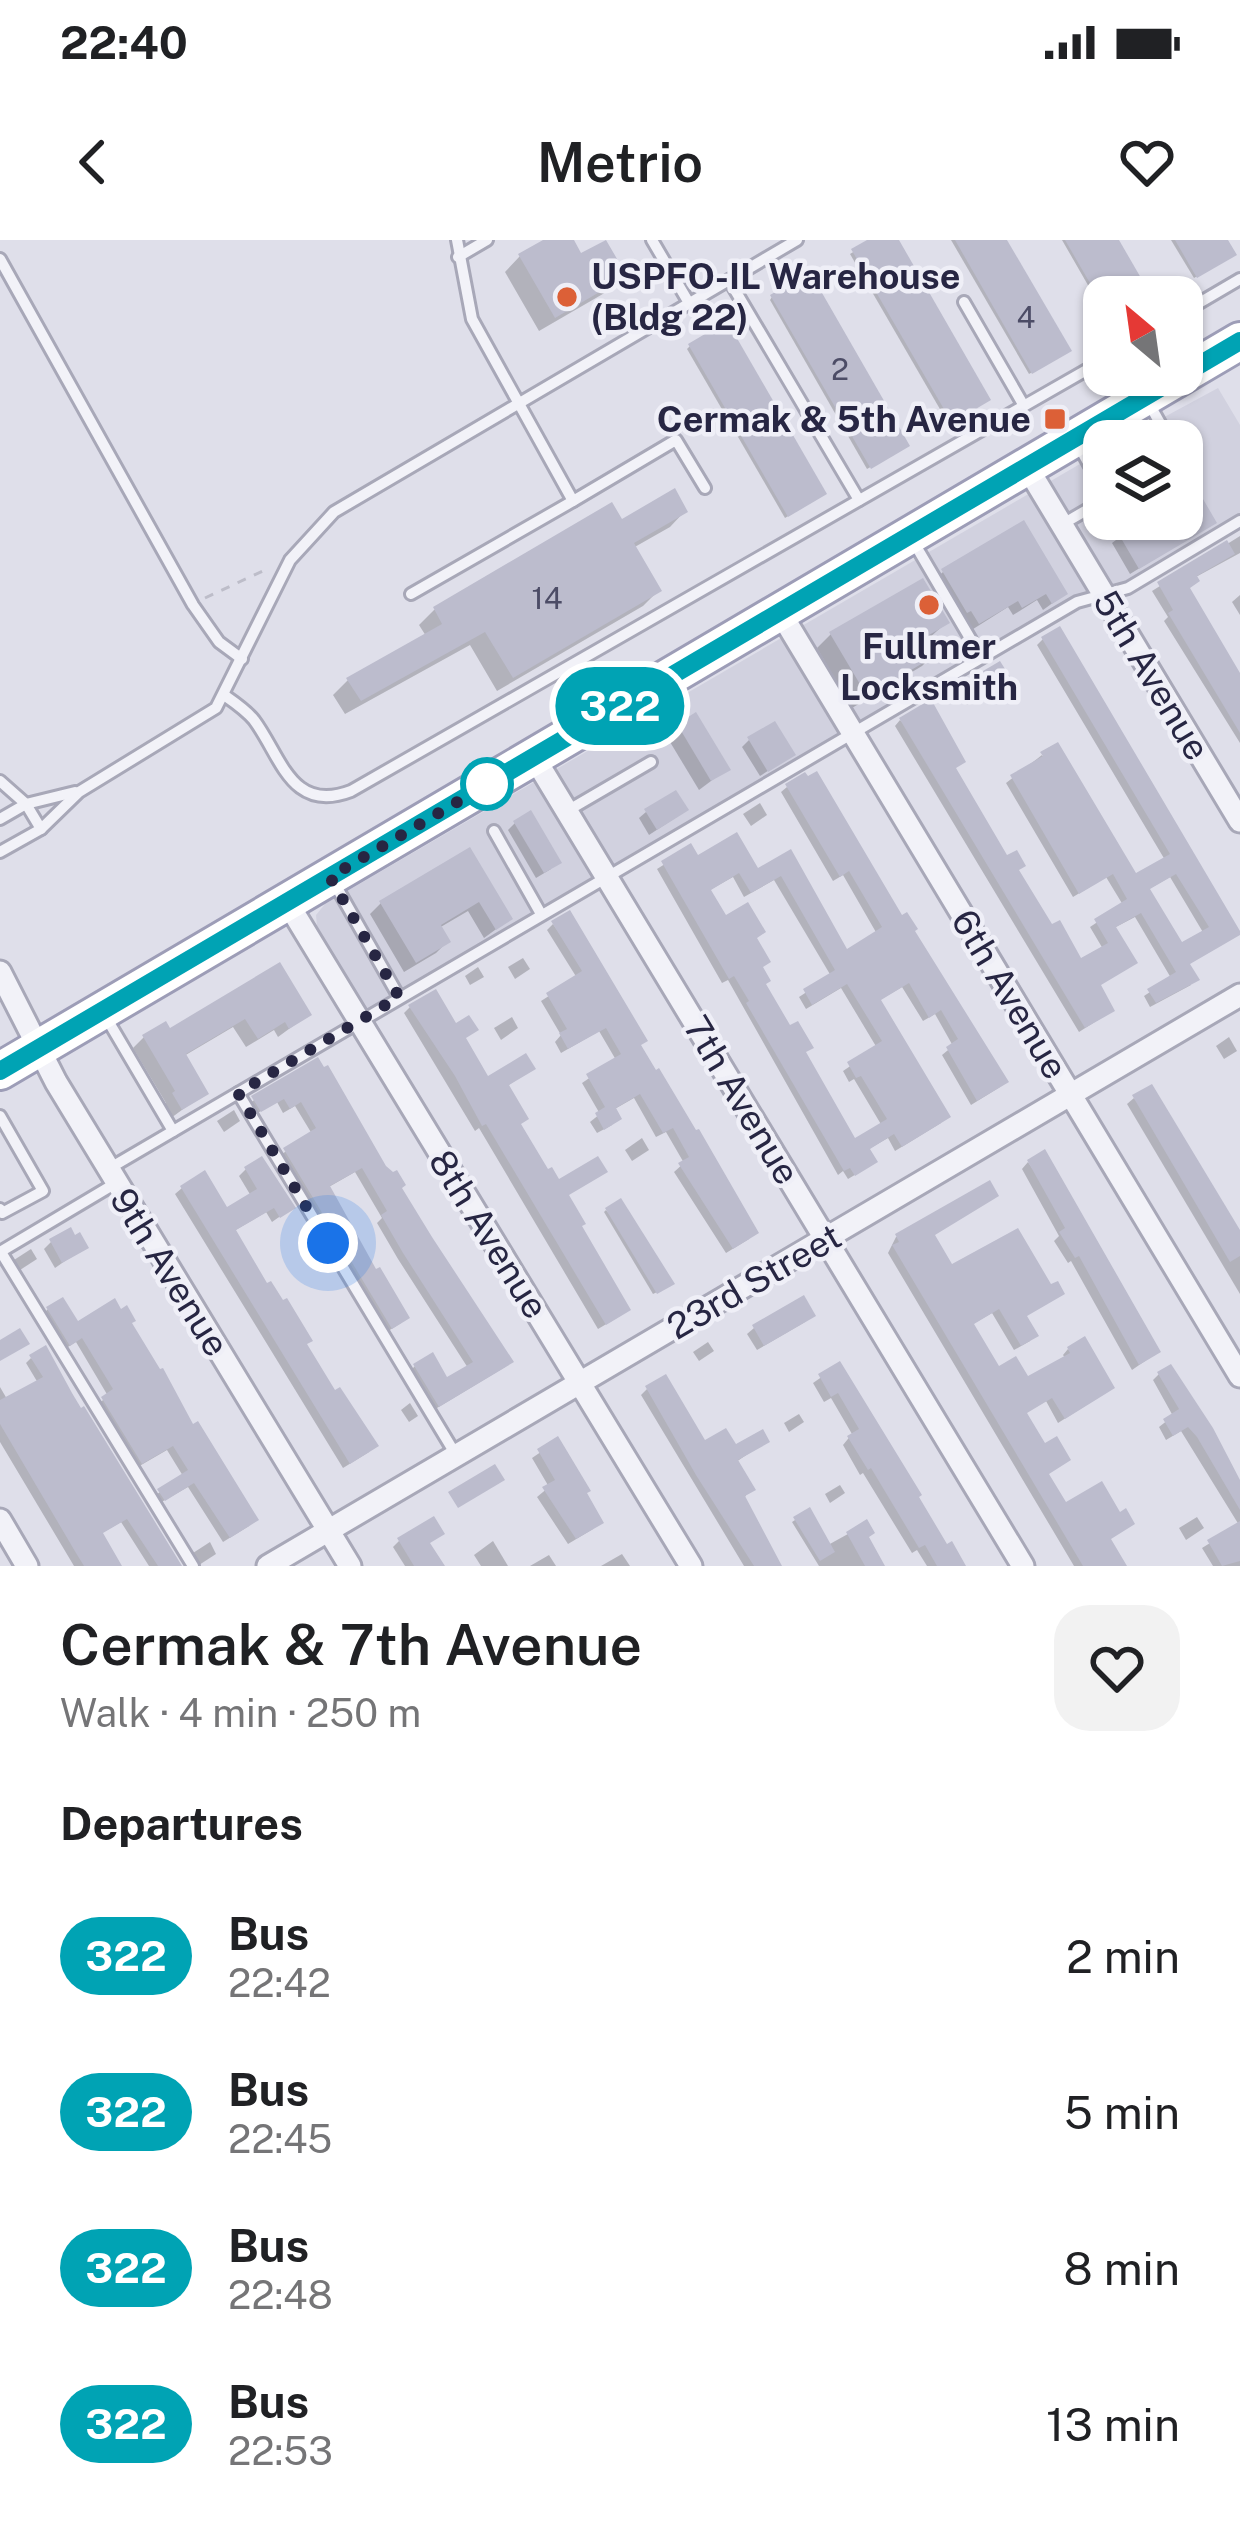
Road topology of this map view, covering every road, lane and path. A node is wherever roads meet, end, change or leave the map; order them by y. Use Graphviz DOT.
graph roads {
  1 [pos="457,240"];
  2 [pos="487,240"];
  3 [pos="652,240"];
  4 [pos="796,240"];
  5 [pos="458,257"];
  6 [pos="0,259"];
  7 [pos="1240,278"];
  8 [pos="729,280"];
  9 [pos="1203,300"];
  10 [pos="964,302"];
  11 [pos="689,303"];
  12 [pos="1240,341"];
  13 [pos="1083,372"];
  14 [pos="1146,397"];
  15 [pos="519,403"];
  16 [pos="1024,406"];
  17 [pos="1159,420"];
  18 [pos="1075,439"];
  19 [pos="1083,455"];
  20 [pos="1027,467"];
  21 [pos="705,488"];
  22 [pos="859,500"];
  23 [pos="573,501"];
  24 [pos="1083,510"];
  25 [pos="1240,521"];
  26 [pos="1061,525"];
  27 [pos="910,536"];
  28 [pos="290,560"];
  29 [pos="411,594"];
  30 [pos="1104,595"];
  31 [pos="193,605"];
  32 [pos="780,612"];
  33 [pos="981,657"];
  34 [pos="242,659"];
  35 [pos="224,695"];
  36 [pos="852,732"];
  37 [pos="534,757"];
  38 [pos="651,762"];
  39 [pos="0,782"];
  40 [pos="79,792"];
  41 [pos="26,804"];
  42 [pos="566,811"];
  43 [pos="0,820"];
  44 [pos="1240,821"];
  45 [pos="41,829"];
  46 [pos="494,831"];
  47 [pos="0,852"];
  48 [pos="606,876"];
  49 [pos="330,877"];
  50 [pos="287,902"];
  51 [pos="542,914"];
  52 [pos="0,972"];
  53 [pos="1240,995"];
  54 [pos="399,997"];
  55 [pos="102,1011"];
  56 [pos="358,1021"];
  57 [pos="40,1047"];
  58 [pos="0,1071"];
  59 [pos="238,1093"];
  60 [pos="1070,1094"];
  61 [pos="0,1116"];
  62 [pos="173,1131"];
  63 [pos="112,1176"];
  64 [pos="43,1191"];
  65 [pos="0,1209"];
  66 [pos="59,1217"];
  67 [pos="826,1239"];
  68 [pos="0,1252"];
  69 [pos="1240,1376"];
  70 [pos="580,1382"];
  71 [pos="456,1455"];
  72 [pos="0,1520"];
  73 [pos="328,1530"];
  74 [pos="27,1566"];
  75 [pos="193,1566"];
  76 [pos="268,1566"];
  77 [pos="350,1566"];
  78 [pos="691,1566"];
  79 [pos="1023,1566"];
  1 -- 5 [label="lane"];
  2 -- 5 [label="lane"];
  3 -- 11 [label="lane"];
  4 -- 8 [label="lane"];
  5 -- 15 [label="lane"];
  6 -- 31 [label="lane"];
  7 -- 9 [label="lane"];
  8 -- 11 [label="lane"];
  8 -- 22 [label="lane"];
  10 -- 16 [label="lane"];
  11 -- 15 [label="lane"];
  12 -- 14 [label="main road"];
  13 -- 16 [label="lane"];
  14 -- 17 [label="lane"];
  14 -- 18 [label="main road"];
  15 -- 23 [label="lane"];
  15 -- 28 [label="lane"];
  16 -- 22 [label="lane"];
  18 -- 19 [label="lane"];
  18 -- 20 [label="main road"];
  20 -- 26 [label="street, 5th Avenue"];
  20 -- 27 [label="main road"];
  21 -- 23 [label="lane"];
  22 -- 35 [label="lane"];
  23 -- 29 [label="lane"];
  24 -- 26 [label="lane"];
  25 -- 30 [label="lane"];
  26 -- 30 [label="street, 5th Avenue"];
  27 -- 32 [label="main road"];
  27 -- 33 [label="lane"];
  28 -- 31 [label="path"];
  28 -- 34 [label="lane"];
  30 -- 33 [label="lane"];
  30 -- 44 [label="street, 5th Avenue"];
  31 -- 34 [label="lane"];
  32 -- 36 [label="street, 6th Avenue"];
  32 -- 37 [label="main road"];
  33 -- 36 [label="lane"];
  34 -- 35 [label="lane"];
  35 -- 40 [label="lane"];
  36 -- 48 [label="lane"];
  36 -- 60 [label="street, 6th Avenue"];
  37 -- 42 [label="street, 7th Avenue"];
  37 -- 49 [label="main road"];
  38 -- 42 [label="lane"];
  39 -- 41 [label="lane"];
  40 -- 41 [label="lane"];
  40 -- 45 [label="lane"];
  41 -- 43 [label="lane"];
  41 -- 45 [label="lane"];
  42 -- 48 [label="street, 7th Avenue"];
  45 -- 47 [label="lane"];
  46 -- 51 [label="lane"];
  48 -- 51 [label="lane"];
  48 -- 67 [label="street, 7th Avenue"];
  49 -- 50 [label="main road"];
  49 -- 54 [label="lane"];
  50 -- 55 [label="main road"];
  50 -- 56 [label="street, 8th Avenue"];
  51 -- 54 [label="lane"];
  52 -- 57 [label="street, 9th Avenue"];
  53 -- 60 [label="street, 23rd Street"];
  54 -- 56 [label="lane"];
  55 -- 57 [label="main road"];
  55 -- 62 [label="lane"];
  56 -- 59 [label="lane"];
  56 -- 70 [label="street, 8th Avenue"];
  57 -- 58 [label="main road"];
  57 -- 63 [label="street, 9th Avenue"];
  59 -- 62 [label="lane"];
  59 -- 71 [label="lane"];
  60 -- 67 [label="street, 23rd Street"];
  60 -- 69 [label="street, 6th Avenue"];
  61 -- 64 [label="lane"];
  62 -- 63 [label="lane"];
  63 -- 66 [label="lane"];
  63 -- 73 [label="street, 9th Avenue"];
  64 -- 65 [label="lane"];
  64 -- 66 [label="lane"];
  66 -- 68 [label="lane"];
  67 -- 70 [label="street, 23rd Street"];
  67 -- 79 [label="street, 7th Avenue"];
  68 -- 75 [label="lane"];
  70 -- 71 [label="street, 23rd Street"];
  70 -- 78 [label="street, 8th Avenue"];
  71 -- 73 [label="street, 23rd Street"];
  72 -- 74 [label="street"];
  73 -- 76 [label="street, 23rd Street"];
  73 -- 77 [label="street, 9th Avenue"];
}
